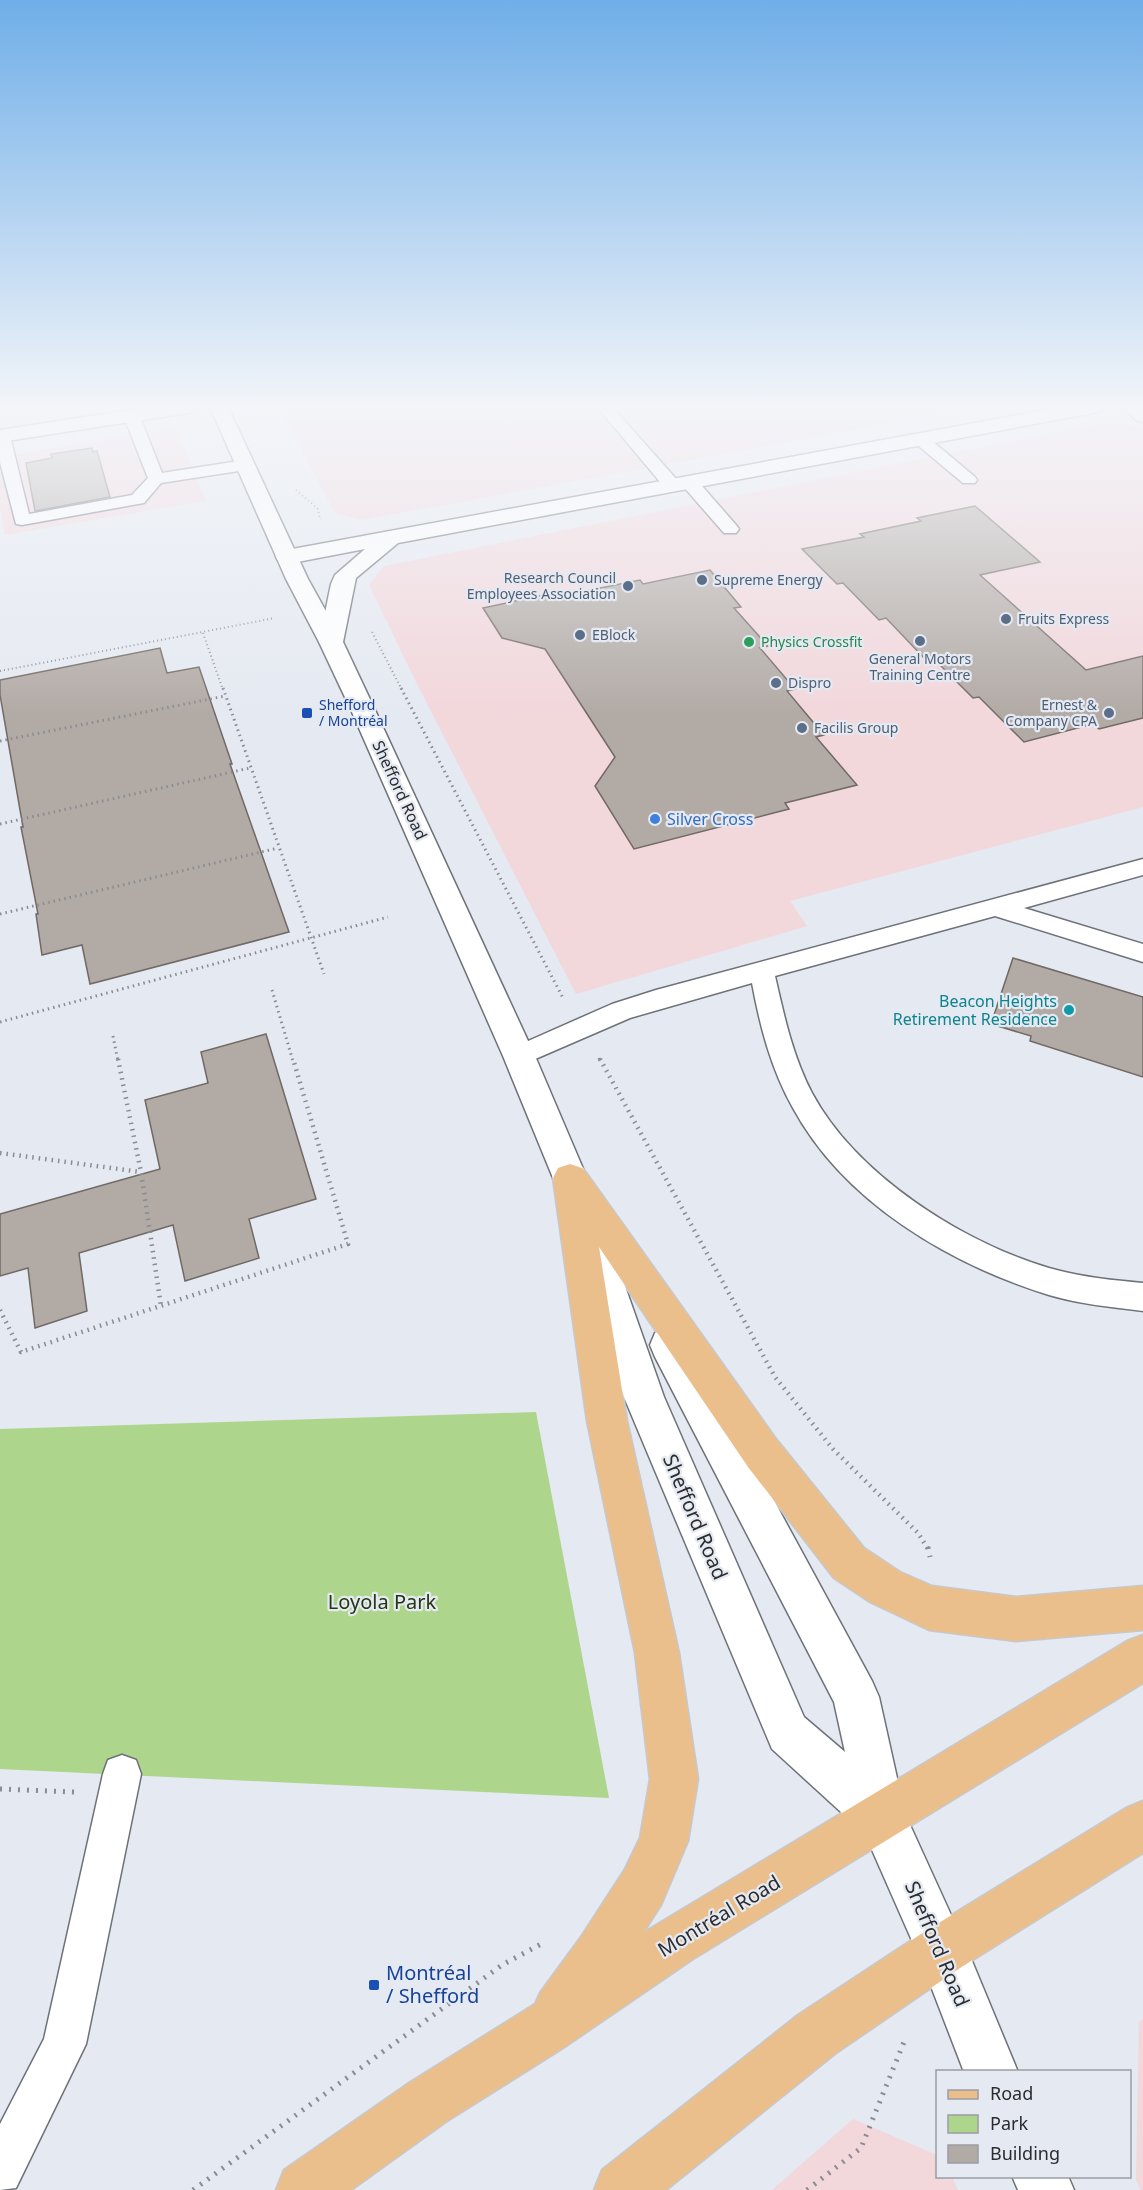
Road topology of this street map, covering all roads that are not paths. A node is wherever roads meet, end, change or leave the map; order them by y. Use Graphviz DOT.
graph roads {
  1 [pos="19,509"];
  2 [pos="82,509"];
  3 [pos="265,509"];
  4 [pos="548,509"];
  5 [pos="708,509"];
  6 [pos="730,529"];
  7 [pos="391,539"];
  8 [pos="287,557"];
  9 [pos="331,642"];
  10 [pos="1143,867"];
  11 [pos="995,907"];
  12 [pos="1143,953"];
  13 [pos="762,972"];
  14 [pos="519,1056"];
  15 [pos="570,1178"];
  16 [pos="1143,1297"];
  17 [pos="1143,1608"];
  18 [pos="1143,1657"];
  19 [pos="120,1784"];
  20 [pos="882,1817"];
  21 [pos="1143,1825"];
  22 [pos="942,1950"];
  23 [pos="544,2029"];
  24 [pos="990,2070"];
  25 [pos="0,2172"];
  26 [pos="304,2190"];
  27 [pos="622,2190"];
  1 -- 2 [label="lane"];
  3 -- 8 [label="street, Shefford Road"];
  4 -- 7 [label="street"];
  5 -- 6 [label="lane"];
  7 -- 8 [label="street"];
  7 -- 9 [label="street"];
  8 -- 9 [label="street, Shefford Road"];
  9 -- 14 [label="street, Shefford Road"];
  10 -- 11 [label="lane"];
  11 -- 12 [label="lane"];
  11 -- 13 [label="lane"];
  13 -- 14 [label="lane"];
  13 -- 16 [label="lane"];
  14 -- 15 [label="street, Shefford Road"];
  15 -- 17 [label="main road"];
  15 -- 20 [label="street, Shefford Road"];
  15 -- 20 [label="street, Shefford Road"];
  15 -- 23 [label="main road"];
  18 -- 20 [label="main road, Montréal Road"];
  19 -- 25 [label="lane"];
  20 -- 22 [label="street, Shefford Road"];
  20 -- 23 [label="main road, Montréal Road"];
  21 -- 22 [label="main road"];
  22 -- 24 [label="street, Shefford Road"];
  22 -- 27 [label="main road"];
  23 -- 26 [label="main road, Montréal Road"];
}
